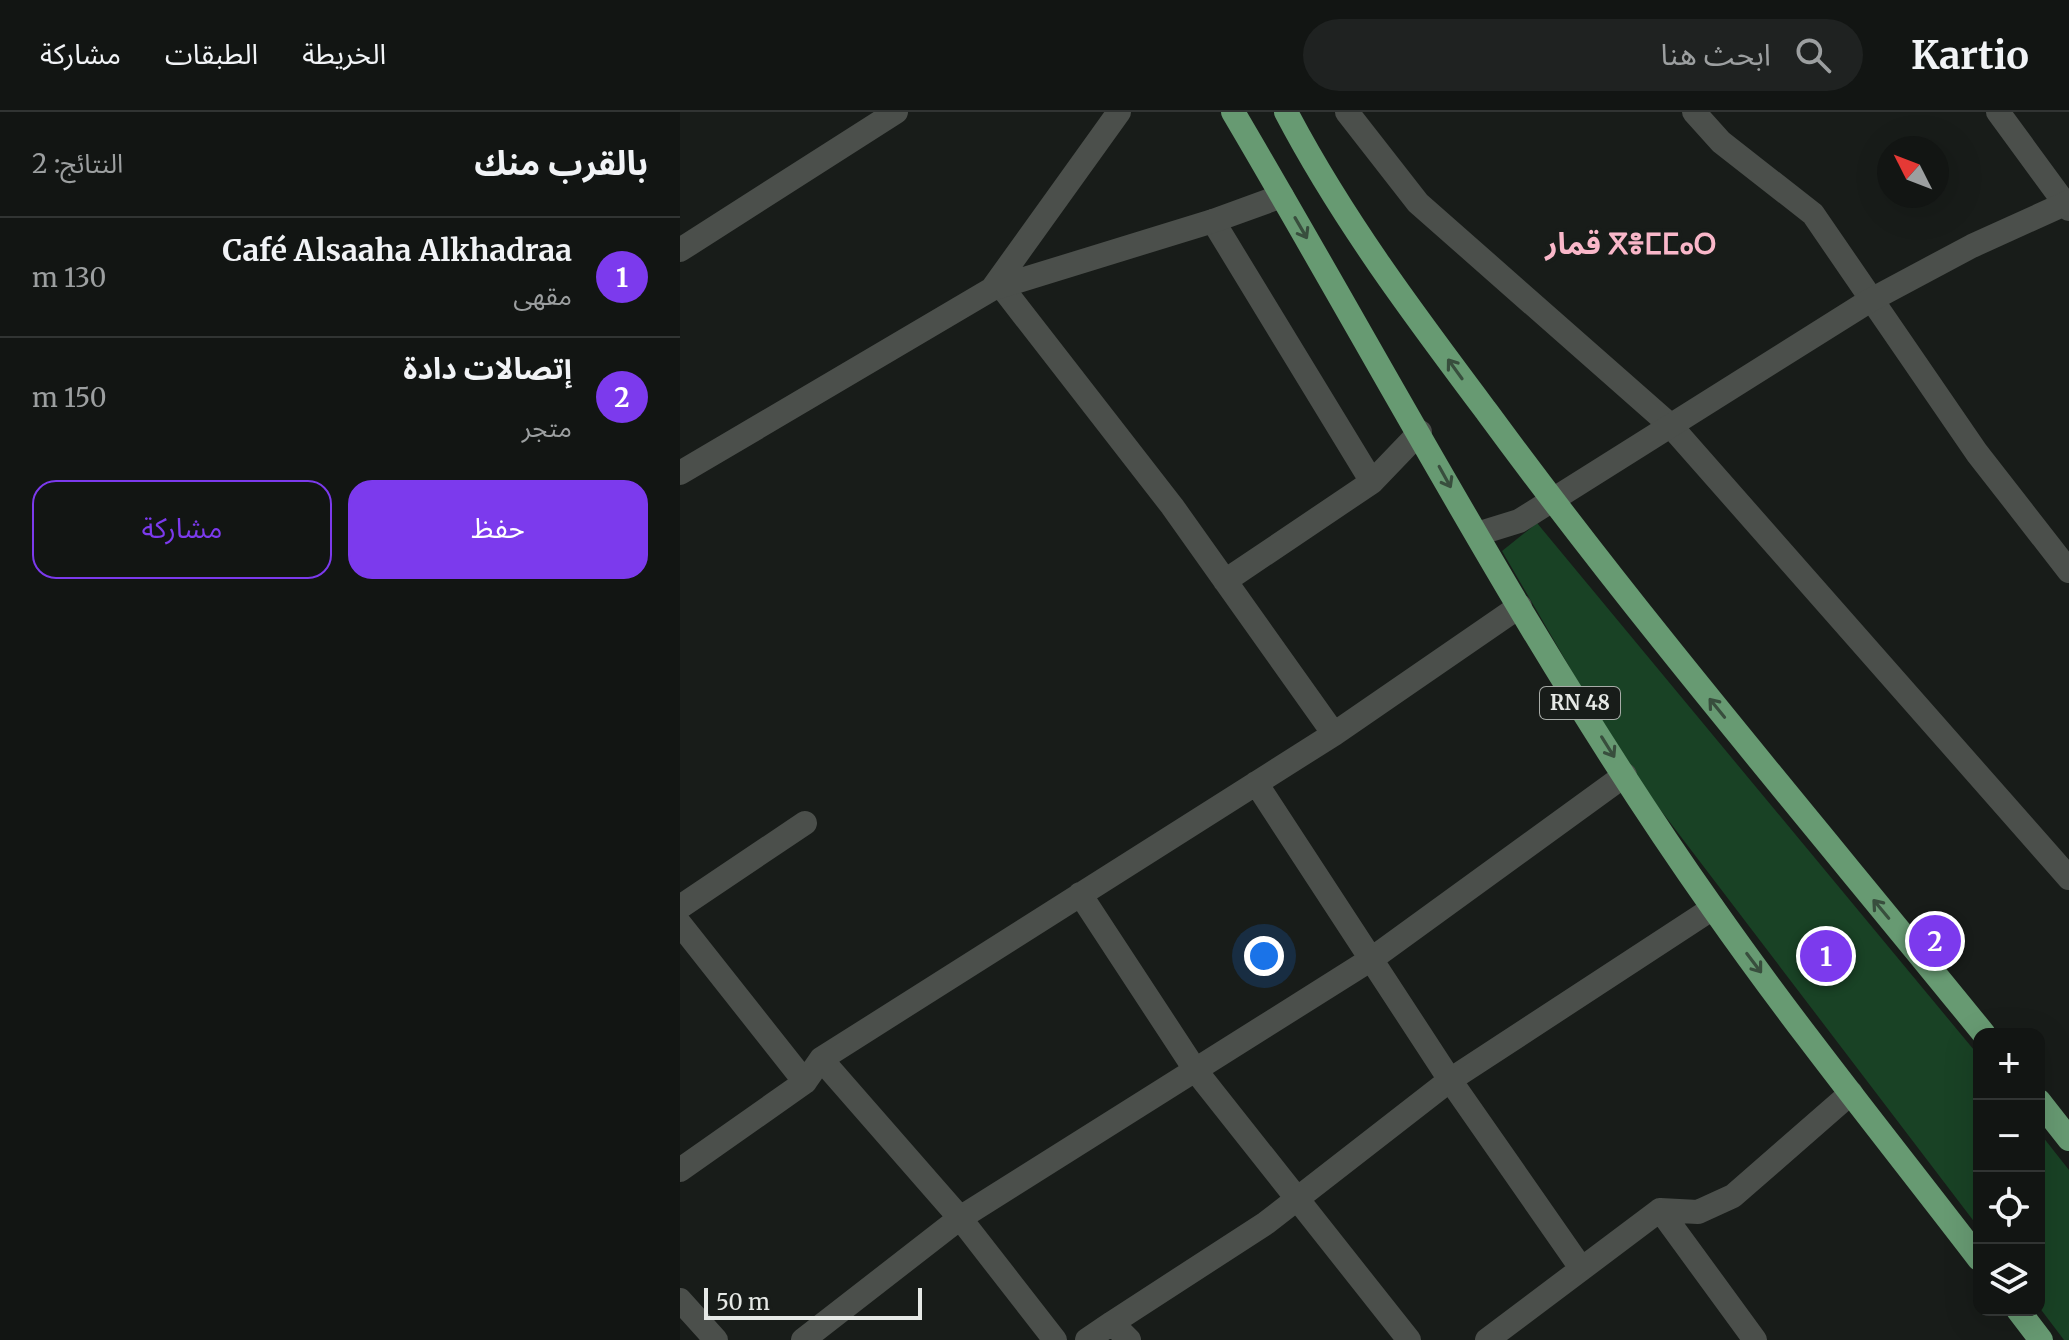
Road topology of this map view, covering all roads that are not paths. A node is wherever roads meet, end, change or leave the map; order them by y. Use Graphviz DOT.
graph roads {
  1 [pos="896,112"];
  2 [pos="1119,112"];
  3 [pos="1233,112"];
  4 [pos="1286,112"];
  5 [pos="1347,112"];
  6 [pos="1694,112"];
  7 [pos="1998,112"];
  8 [pos="1282,196"];
  9 [pos="2068,205"];
  10 [pos="1213,221"];
  11 [pos="680,250"];
  12 [pos="996,288"];
  13 [pos="1869,301"];
  14 [pos="1670,425"];
  15 [pos="1420,432"];
  16 [pos="680,473"];
  17 [pos="1372,482"];
  18 [pos="1551,499"];
  19 [pos="1477,534"];
  20 [pos="2069,571"];
  21 [pos="1225,581"];
  22 [pos="1520,606"];
  23 [pos="1334,734"];
  24 [pos="1625,775"];
  25 [pos="1256,783"];
  26 [pos="805,823"];
  27 [pos="2069,878"];
  28 [pos="1080,894"];
  29 [pos="680,907"];
  30 [pos="1713,908"];
  31 [pos="680,924"];
  32 [pos="1373,958"];
  33 [pos="1979,1028"];
  34 [pos="821,1059"];
  35 [pos="1196,1071"];
  36 [pos="1450,1080"];
  37 [pos="805,1082"];
  38 [pos="1851,1093"];
  39 [pos="2045,1109"];
  40 [pos="2069,1139"];
  41 [pos="680,1170"];
  42 [pos="1297,1195"];
  43 [pos="1660,1210"];
  44 [pos="960,1218"];
  45 [pos="1973,1251"];
  46 [pos="1581,1268"];
  47 [pos="680,1300"];
  48 [pos="2023,1316"];
  49 [pos="1120,1332"];
  50 [pos="716,1340"];
  51 [pos="803,1340"];
  52 [pos="1055,1340"];
  53 [pos="1087,1340"];
  54 [pos="1409,1340"];
  55 [pos="1487,1340"];
  56 [pos="1755,1340"];
  57 [pos="2041,1340"];
  1 -- 11 [label="street"];
  2 -- 12 [label="street"];
  3 -- 8 [label="highway, RN 48"];
  18 -- 4 [label="highway, one-way"];
  5 -- 14 [label="street"];
  6 -- 13 [label="street"];
  7 -- 9 [label="street"];
  8 -- 10 [label="street"];
  8 -- 15 [label="highway, RN 48, one-way"];
  9 -- 13 [label="street"];
  10 -- 12 [label="street"];
  10 -- 17 [label="street"];
  12 -- 16 [label="street"];
  12 -- 21 [label="street"];
  13 -- 14 [label="street"];
  13 -- 20 [label="street"];
  14 -- 18 [label="street"];
  14 -- 27 [label="street"];
  15 -- 17 [label="street"];
  15 -- 19 [label="highway, RN 48, one-way"];
  17 -- 21 [label="street"];
  18 -- 19 [label="street"];
  33 -- 18 [label="highway, one-way"];
  19 -- 22 [label="highway, RN 48"];
  21 -- 23 [label="street"];
  22 -- 23 [label="street"];
  22 -- 24 [label="highway, RN 48, one-way"];
  23 -- 25 [label="street"];
  24 -- 30 [label="highway, RN 48"];
  24 -- 32 [label="street"];
  25 -- 28 [label="street"];
  25 -- 32 [label="street"];
  26 -- 29 [label="street"];
  28 -- 34 [label="street"];
  28 -- 35 [label="street"];
  30 -- 36 [label="street"];
  30 -- 38 [label="highway, RN 48, one-way"];
  31 -- 37 [label="street"];
  32 -- 35 [label="street"];
  32 -- 36 [label="street"];
  34 -- 37 [label="street"];
  34 -- 44 [label="street"];
  35 -- 42 [label="street"];
  35 -- 44 [label="street"];
  36 -- 42 [label="street"];
  36 -- 46 [label="street"];
  37 -- 41 [label="street"];
  38 -- 43 [label="street"];
  38 -- 45 [label="highway, RN 48"];
  39 -- 40 [label="highway"];
  42 -- 49 [label="street"];
  42 -- 54 [label="street"];
  43 -- 46 [label="street"];
  43 -- 56 [label="street"];
  44 -- 51 [label="street"];
  44 -- 52 [label="street"];
  46 -- 55 [label="street"];
  47 -- 50 [label="street"];
  48 -- 57 [label="highway"];
  49 -- 53 [label="street"];
}
